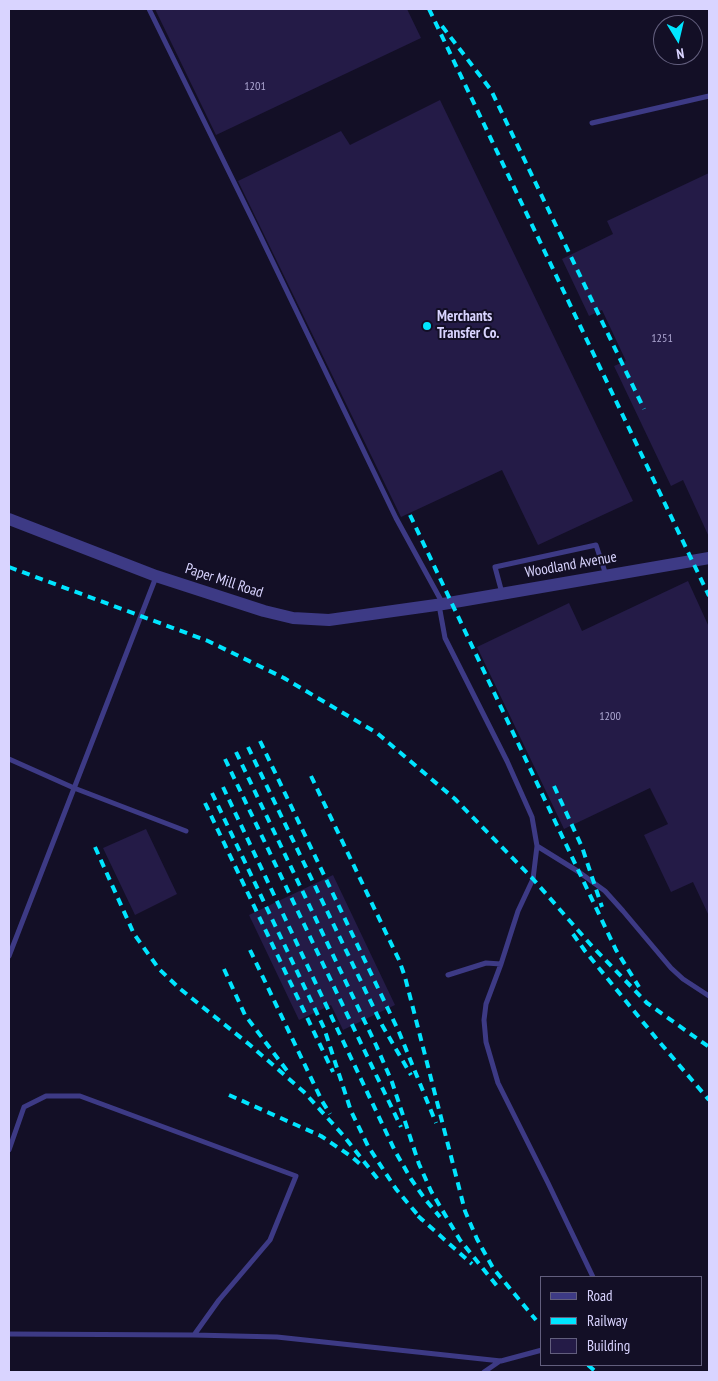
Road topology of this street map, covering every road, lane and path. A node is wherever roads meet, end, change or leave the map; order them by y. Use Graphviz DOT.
graph roads {
  1 [pos="149,9"];
  2 [pos="709,96"];
  3 [pos="592,123"];
  4 [pos="9,519"];
  5 [pos="709,558"];
  6 [pos="156,576"];
  7 [pos="607,576"];
  8 [pos="502,594"];
  9 [pos="441,604"];
  10 [pos="9,759"];
  11 [pos="74,788"];
  12 [pos="186,831"];
  13 [pos="537,846"];
  14 [pos="9,956"];
  15 [pos="501,964"];
  16 [pos="448,976"];
  17 [pos="709,996"];
  18 [pos="9,1150"];
  19 [pos="593,1276"];
  20 [pos="9,1334"];
  21 [pos="194,1335"];
  22 [pos="540,1350"];
  23 [pos="501,1360"];
  24 [pos="484,1372"];
  1 -- 9 [label="lane"];
  2 -- 3 [label="lane"];
  4 -- 6 [label="street, Paper Mill Road"];
  5 -- 7 [label="street, Woodland Avenue"];
  6 -- 9 [label="street, Paper Mill Road"];
  6 -- 11 [label="lane"];
  7 -- 8 [label="street, Woodland Avenue"];
  7 -- 8 [label="lane"];
  8 -- 9 [label="street, Woodland Avenue"];
  9 -- 13 [label="lane"];
  10 -- 11 [label="lane"];
  11 -- 12 [label="lane"];
  11 -- 14 [label="lane"];
  13 -- 15 [label="lane"];
  13 -- 17 [label="lane"];
  15 -- 16 [label="lane"];
  15 -- 19 [label="lane"];
  18 -- 21 [label="lane"];
  20 -- 21 [label="lane"];
  21 -- 23 [label="lane"];
  22 -- 23 [label="lane"];
  23 -- 24 [label="lane"];
}
